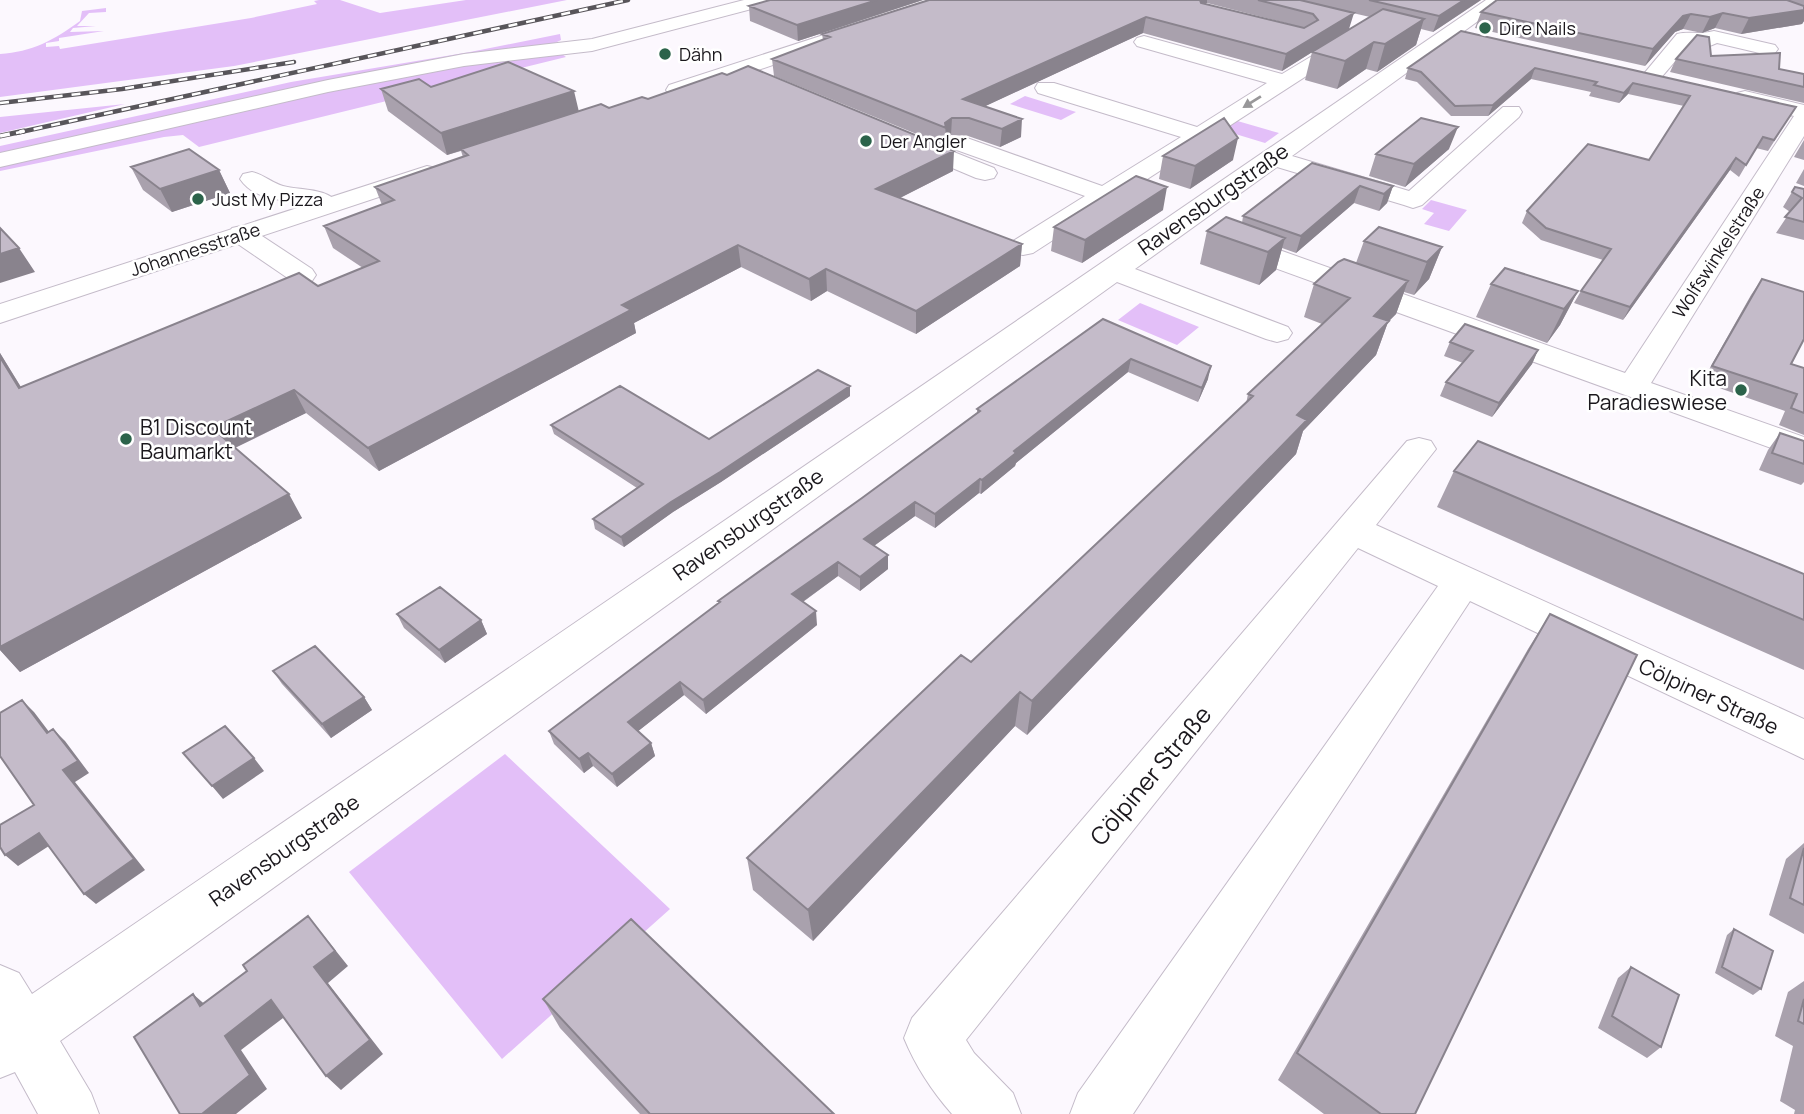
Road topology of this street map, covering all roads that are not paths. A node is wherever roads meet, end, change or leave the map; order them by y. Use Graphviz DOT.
graph roads {
  1 [pos="765,0"];
  2 [pos="1498,0"];
  3 [pos="1360,23"];
  4 [pos="857,30"];
  5 [pos="1416,36"];
  6 [pos="1445,36"];
  7 [pos="1476,36"];
  8 [pos="1314,39"];
  9 [pos="1144,42"];
  10 [pos="1340,46"];
  11 [pos="1768,49"];
  12 [pos="737,70"];
  13 [pos="1626,71"];
  14 [pos="1652,76"];
  15 [pos="761,80"];
  16 [pos="1285,81"];
  17 [pos="1677,82"];
  18 [pos="1046,88"];
  19 [pos="1728,94"];
  20 [pos="659,96"];
  21 [pos="1511,112"];
  22 [pos="1804,112"];
  23 [pos="1804,118"];
  24 [pos="885,132"];
  25 [pos="1200,135"];
  26 [pos="954,141"];
  27 [pos="1272,158"];
  28 [pos="0,160"];
  29 [pos="451,164"];
  30 [pos="985,173"];
  31 [pos="252,179"];
  32 [pos="1129,180"];
  33 [pos="1154,188"];
  34 [pos="1105,195"];
  35 [pos="327,205"];
  36 [pos="1188,209"];
  37 [pos="241,234"];
  38 [pos="1023,247"];
  39 [pos="1112,270"];
  40 [pos="302,275"];
  41 [pos="0,314"];
  42 [pos="1277,333"];
  43 [pos="1632,387"];
  44 [pos="1419,449"];
  45 [pos="1804,449"];
  46 [pos="1353,530"];
  47 [pos="1463,580"];
  48 [pos="1804,740"];
  49 [pos="7,1026"];
  50 [pos="70,1114"];
  51 [pos="992,1114"];
  52 [pos="1099,1114"];
  1 -- 28 [label="street"];
  2 -- 6 [label="street, Ravensburgstraße"];
  3 -- 10 [label="street"];
  4 -- 12 [label="street"];
  5 -- 6 [label="street"];
  6 -- 7 [label="street"];
  6 -- 27 [label="street, Ravensburgstraße"];
  8 -- 10 [label="street"];
  9 -- 16 [label="street"];
  10 -- 16 [label="street"];
  11 -- 14 [label="street"];
  12 -- 15 [label="street"];
  12 -- 20 [label="street"];
  13 -- 14 [label="street"];
  14 -- 17 [label="street"];
  16 -- 25 [label="street, one-way"];
  18 -- 25 [label="street"];
  19 -- 22 [label="street"];
  21 -- 27 [label="street"];
  23 -- 43 [label="street, Wolfswinkelstraße"];
  24 -- 30 [label="street"];
  25 -- 32 [label="street"];
  26 -- 34 [label="street"];
  27 -- 36 [label="street, Ravensburgstraße"];
  29 -- 35 [label="street, Johannesstraße"];
  31 -- 35 [label="street"];
  32 -- 33 [label="street"];
  32 -- 34 [label="street"];
  34 -- 38 [label="street"];
  35 -- 37 [label="street, Johannesstraße"];
  36 -- 39 [label="street, Ravensburgstraße"];
  36 -- 43 [label="street"];
  37 -- 40 [label="street"];
  37 -- 41 [label="street, Johannesstraße"];
  39 -- 42 [label="street"];
  39 -- 49 [label="street, Ravensburgstraße"];
  43 -- 45 [label="street"];
  44 -- 46 [label="street"];
  46 -- 47 [label="street, Cölpiner Straße"];
  46 -- 51 [label="street, Cölpiner Straße"];
  47 -- 48 [label="street, Cölpiner Straße"];
  47 -- 52 [label="street"];
  49 -- 50 [label="street"];
}
